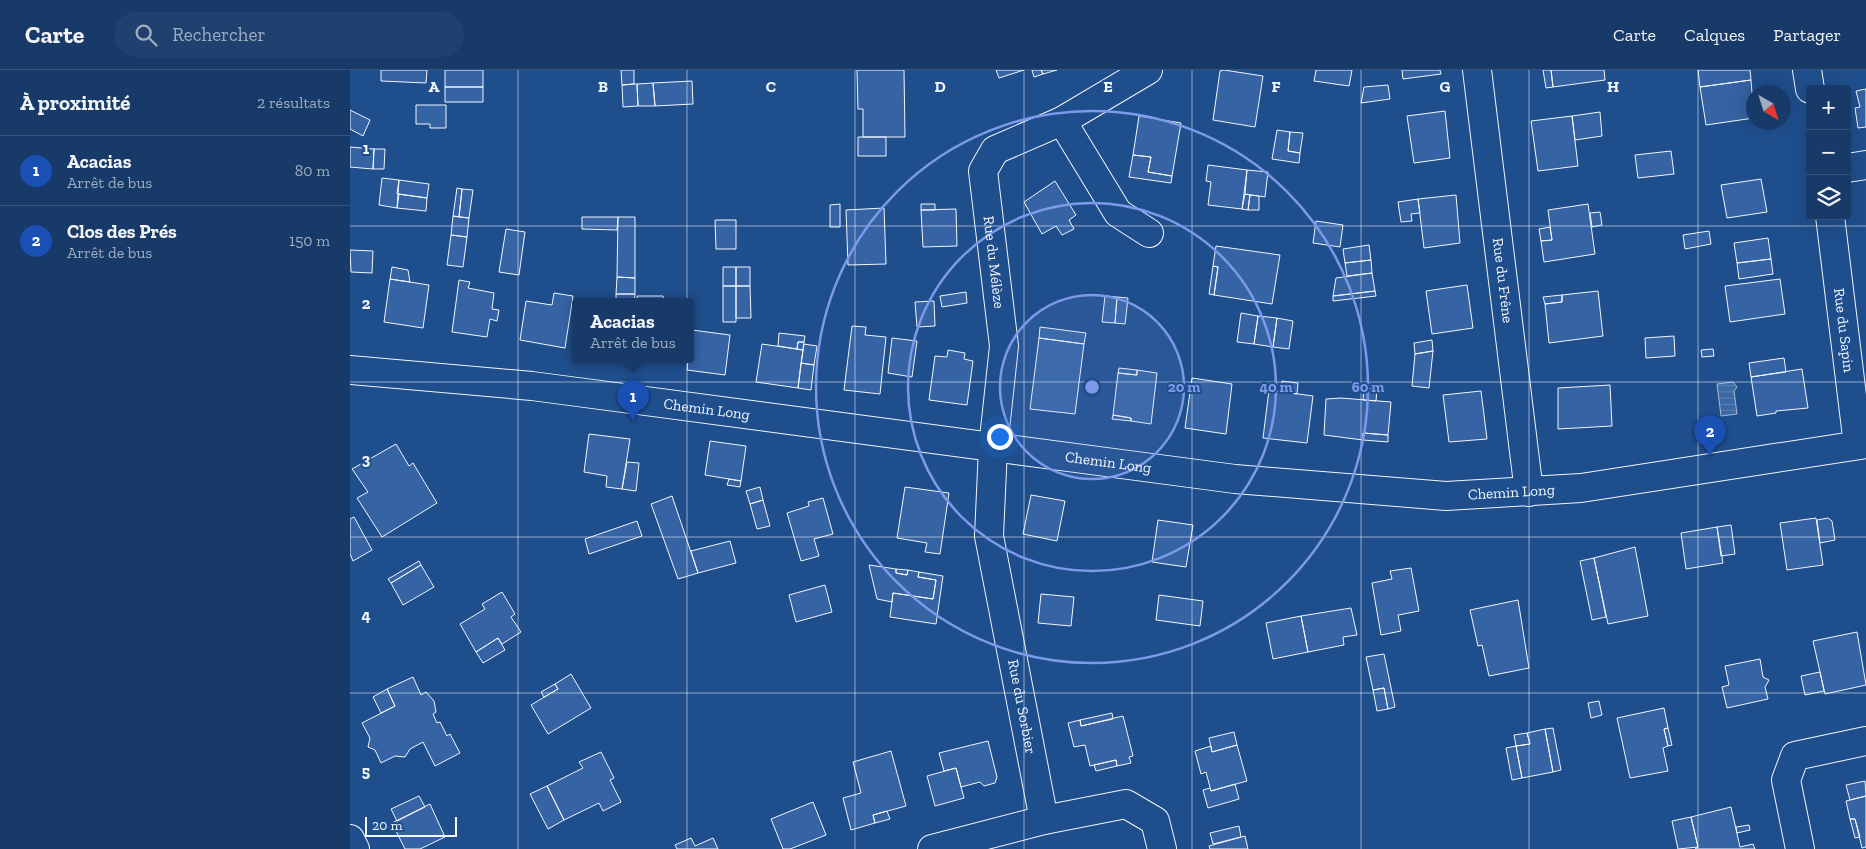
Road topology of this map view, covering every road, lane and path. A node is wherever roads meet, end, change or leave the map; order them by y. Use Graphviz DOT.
graph roads {
  1 [pos="1148,70"];
  2 [pos="1477,70"];
  3 [pos="1807,70"];
  4 [pos="1809,85"];
  5 [pos="1062,121"];
  6 [pos="1866,165"];
  7 [pos="1851,167"];
  8 [pos="1831,220"];
  9 [pos="1149,233"];
  10 [pos="350,370"];
  11 [pos="1862,444"];
  12 [pos="993,448"];
  13 [pos="1529,492"];
  14 [pos="1866,741"];
  15 [pos="1044,820"];
  16 [pos="350,839"];
  17 [pos="355,849"];
  18 [pos="932,849"];
  19 [pos="1162,849"];
  20 [pos="1800,849"];
  1 -- 5 [label="street, Rue du Mélèze"];
  2 -- 13 [label="street, Rue du Frêne"];
  3 -- 4 [label="street"];
  5 -- 9 [label="street"];
  5 -- 12 [label="street, Rue du Mélèze"];
  6 -- 7 [label="street"];
  8 -- 11 [label="street, Rue du Sapin"];
  10 -- 12 [label="street, Chemin Long"];
  11 -- 13 [label="street, Chemin Long"];
  12 -- 13 [label="street, Chemin Long"];
  12 -- 15 [label="street, Rue du Sorbier"];
  14 -- 20 [label="street"];
  15 -- 18 [label="street"];
  15 -- 19 [label="street"];
  16 -- 17 [label="street"];
}
